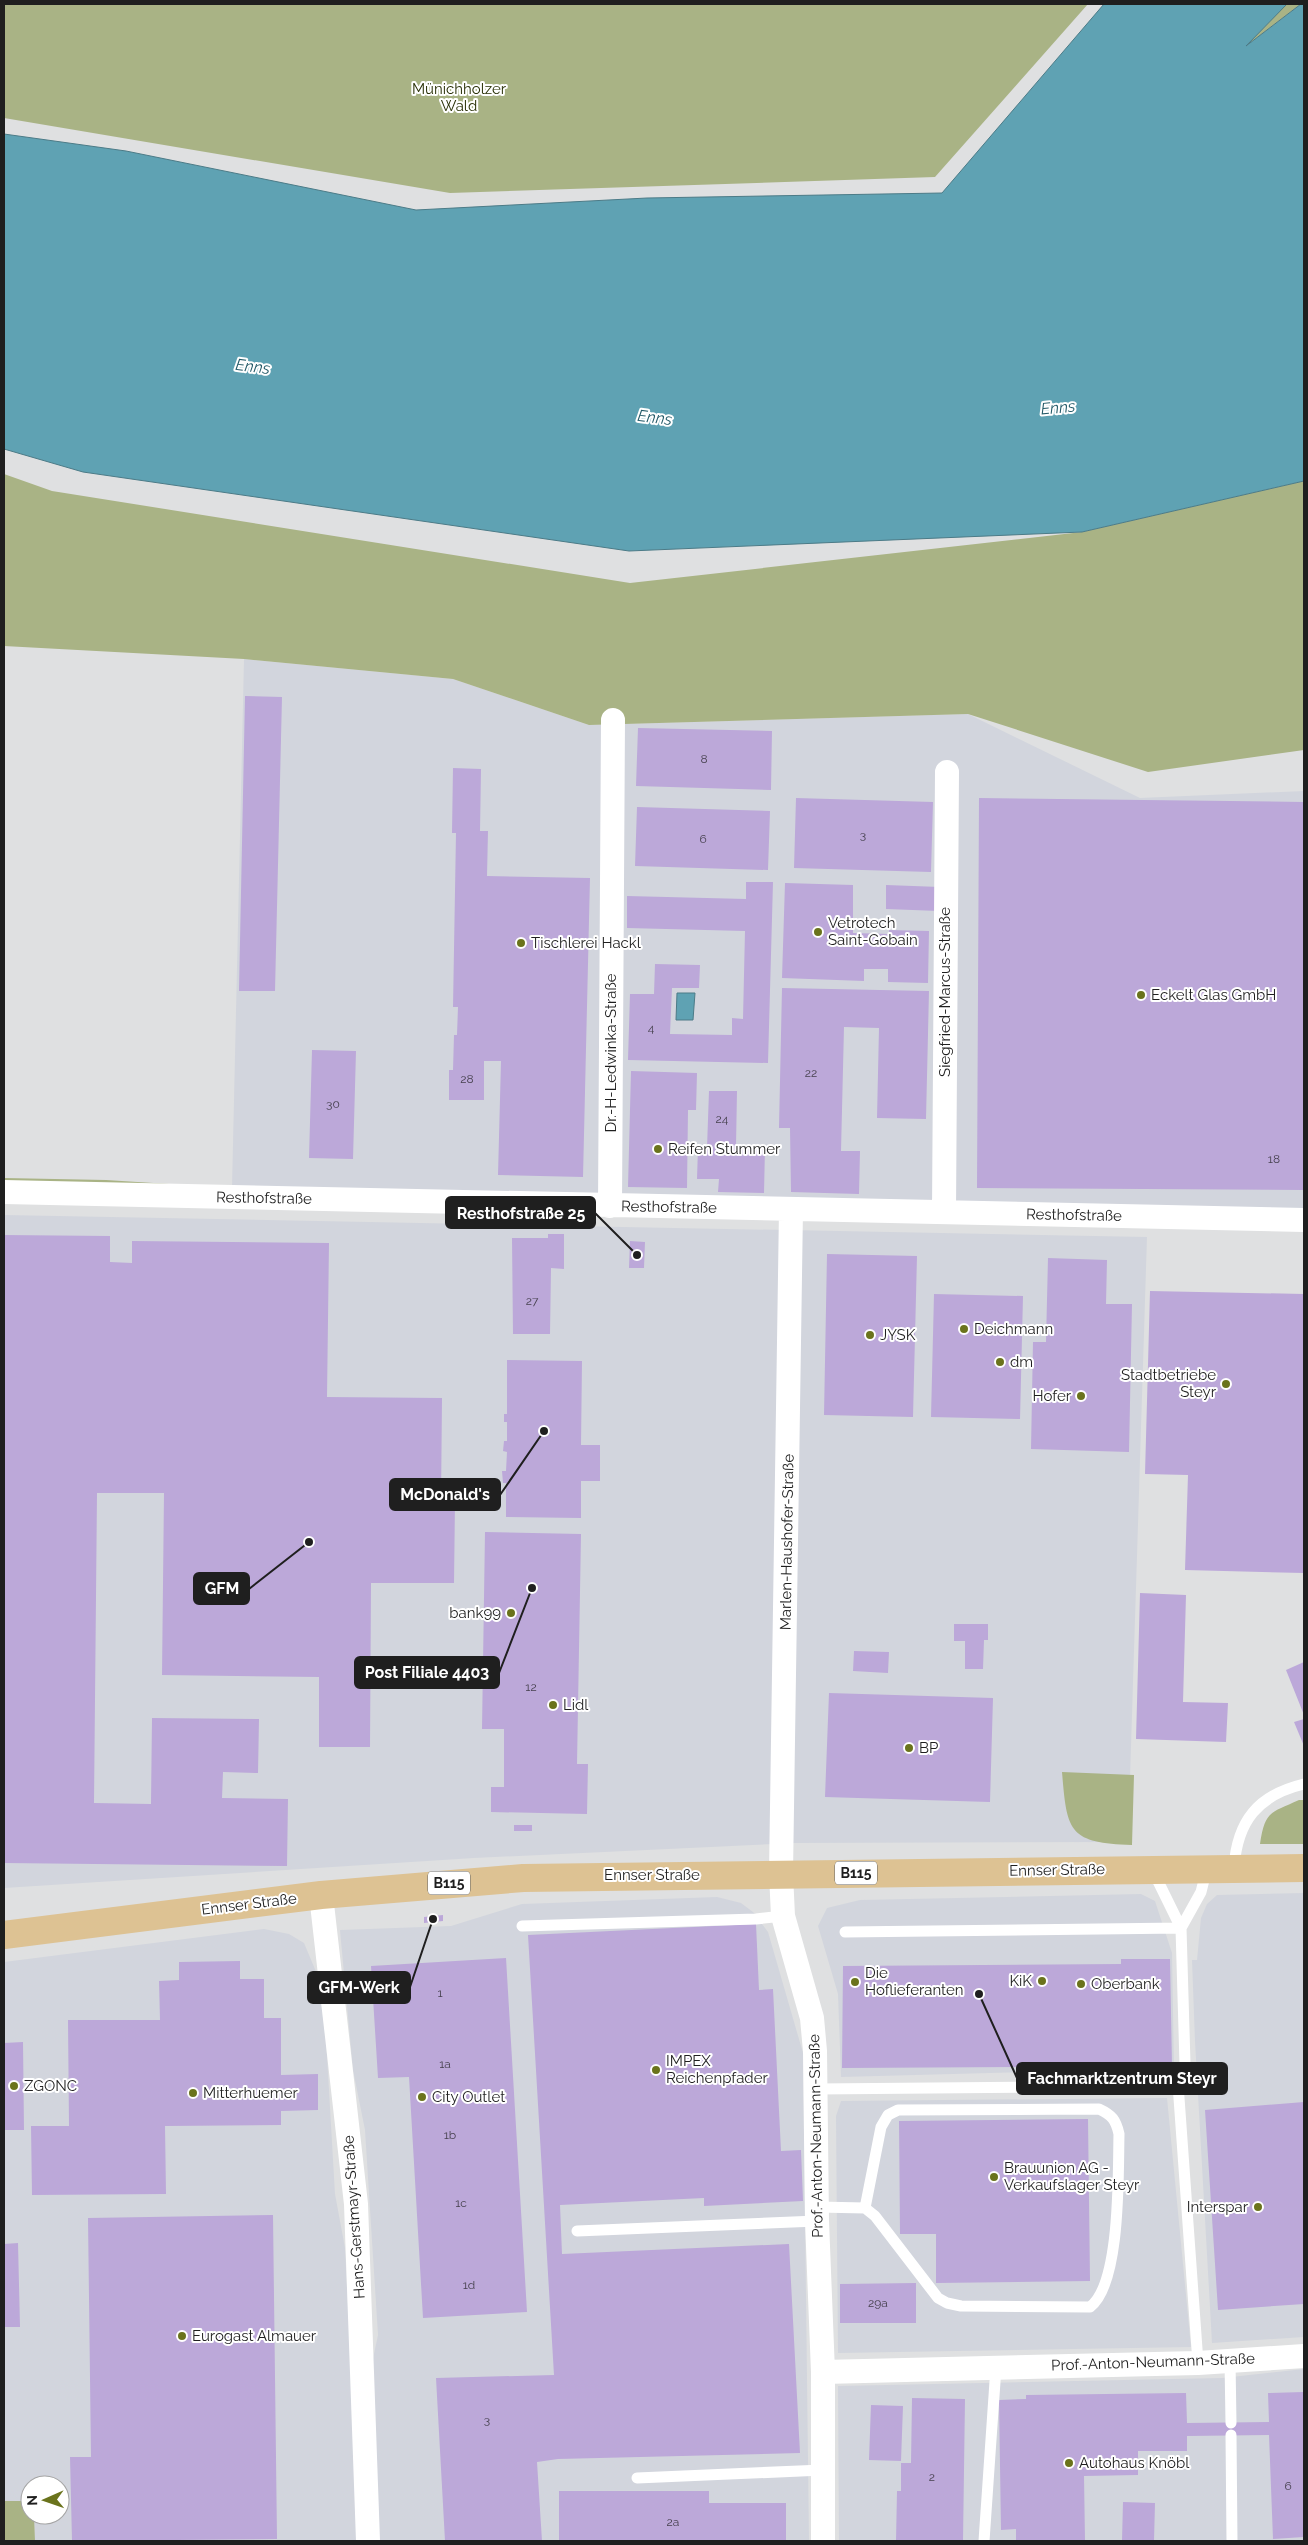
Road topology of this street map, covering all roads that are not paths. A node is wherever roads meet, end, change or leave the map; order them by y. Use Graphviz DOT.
graph roads {
  1 [pos="613,720"];
  2 [pos="947,772"];
  3 [pos="4,1192"];
  4 [pos="610,1206"];
  5 [pos="791,1209"];
  6 [pos="944,1212"];
  7 [pos="1304,1220"];
  8 [pos="1304,1784"];
  9 [pos="1207,1868"];
  10 [pos="1234,1868"];
  11 [pos="1304,1868"];
  12 [pos="1152,1869"];
  13 [pos="782,1874"];
  14 [pos="320,1895"];
  15 [pos="783,1916"];
  16 [pos="522,1926"];
  17 [pos="1181,1928"];
  18 [pos="845,1932"];
  19 [pos="4,1935"];
  20 [pos="1178,2084"];
  21 [pos="817,2089"];
  22 [pos="865,2208"];
  23 [pos="818,2214"];
  24 [pos="577,2231"];
  25 [pos="1304,2356"];
  26 [pos="1230,2361"];
  27 [pos="1198,2363"];
  28 [pos="996,2366"];
  29 [pos="823,2372"];
  30 [pos="1231,2423"];
  31 [pos="1231,2435"];
  32 [pos="822,2470"];
  33 [pos="637,2478"];
  34 [pos="368,2541"];
  35 [pos="823,2541"];
  36 [pos="984,2541"];
  37 [pos="1232,2541"];
  1 -- 4 [label="street, Dr.-H-Ledwinka-Straße"];
  2 -- 6 [label="street, Siegfried-Marcus-Straße"];
  3 -- 4 [label="street, Resthofstraße"];
  4 -- 5 [label="street, Resthofstraße"];
  5 -- 6 [label="street, Resthofstraße"];
  5 -- 13 [label="street, Marlen-Haushofer-Straße"];
  6 -- 7 [label="street, Resthofstraße"];
  8 -- 10 [label="lane"];
  9 -- 10 [label="main road, Ennser Straße / B115"];
  9 -- 12 [label="main road, Ennser Straße / B115"];
  9 -- 17 [label="lane"];
  10 -- 11 [label="main road, Ennser Straße / B115"];
  12 -- 13 [label="main road, Ennser Straße / B115"];
  12 -- 17 [label="lane"];
  13 -- 14 [label="main road, Ennser Straße / B115"];
  13 -- 15 [label="street, Prof.-Anton-Neumann-Straße"];
  14 -- 19 [label="main road, Ennser Straße / B115"];
  14 -- 34 [label="street, Hans-Gerstmayr-Straße"];
  15 -- 16 [label="lane"];
  15 -- 21 [label="street, Prof.-Anton-Neumann-Straße"];
  17 -- 18 [label="lane"];
  17 -- 20 [label="lane"];
  20 -- 21 [label="lane"];
  20 -- 27 [label="lane"];
  21 -- 23 [label="street, Prof.-Anton-Neumann-Straße"];
  22 -- 22 [label="lane"];
  22 -- 23 [label="lane"];
  23 -- 24 [label="lane"];
  23 -- 29 [label="street, Prof.-Anton-Neumann-Straße"];
  25 -- 26 [label="street, Prof.-Anton-Neumann-Straße"];
  26 -- 27 [label="street, Prof.-Anton-Neumann-Straße"];
  26 -- 30 [label="lane"];
  27 -- 28 [label="street, Prof.-Anton-Neumann-Straße"];
  28 -- 29 [label="street, Prof.-Anton-Neumann-Straße"];
  28 -- 36 [label="lane"];
  29 -- 32 [label="street, Prof.-Anton-Neumann-Straße"];
  31 -- 37 [label="lane"];
  32 -- 33 [label="lane"];
  32 -- 35 [label="street, Prof.-Anton-Neumann-Straße"];
}
